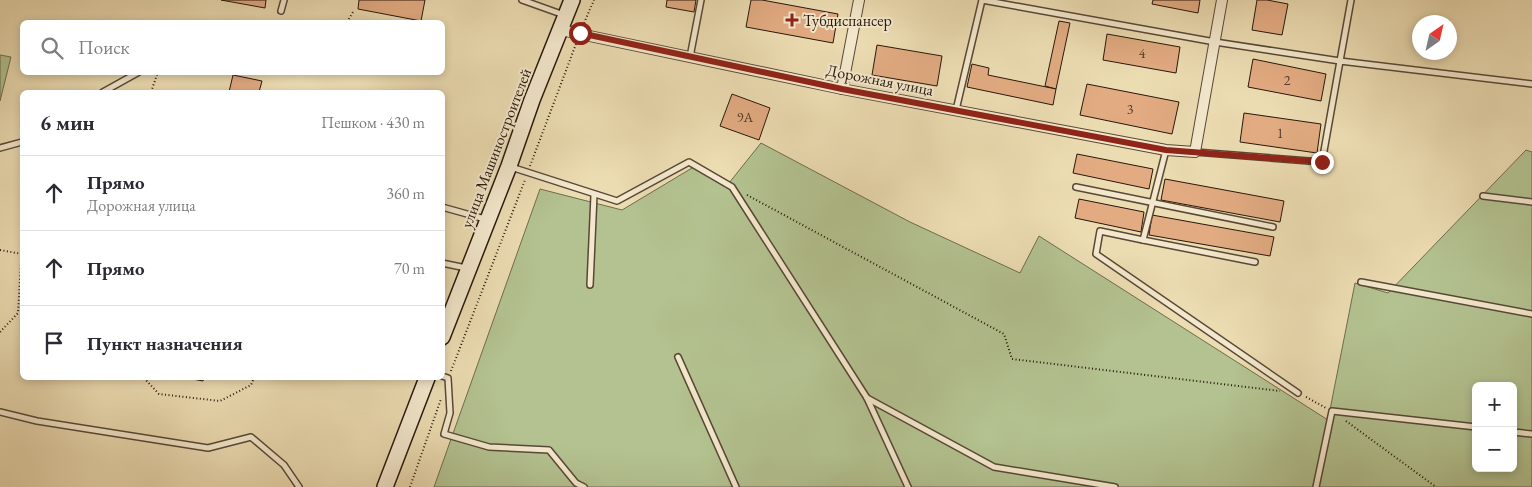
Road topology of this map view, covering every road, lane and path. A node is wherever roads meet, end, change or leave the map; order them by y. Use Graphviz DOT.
graph roads {
  1 [pos="284,0"];
  2 [pos="522,0"];
  3 [pos="572,0"];
  4 [pos="594,0"];
  5 [pos="701,0"];
  6 [pos="859,0"];
  7 [pos="982,0"];
  8 [pos="1222,0"];
  9 [pos="1351,0"];
  10 [pos="281,12"];
  11 [pos="354,12"];
  12 [pos="348,20"];
  13 [pos="563,23"];
  14 [pos="580,33"];
  15 [pos="1215,42"];
  16 [pos="690,57"];
  17 [pos="1340,61"];
  18 [pos="134,75"];
  19 [pos="157,75"];
  20 [pos="1532,84"];
  21 [pos="842,89"];
  22 [pos="107,90"];
  23 [pos="152,90"];
  24 [pos="956,110"];
  25 [pos="20,143"];
  26 [pos="0,148"];
  27 [pos="1166,150"];
  28 [pos="1195,152"];
  29 [pos="509,166"];
  30 [pos="528,172"];
  31 [pos="732,187"];
  32 [pos="1076,187"];
  33 [pos="594,195"];
  34 [pos="1483,196"];
  35 [pos="1532,202"];
  36 [pos="1153,203"];
  37 [pos="445,208"];
  38 [pos="489,219"];
  39 [pos="1273,227"];
  40 [pos="1143,240"];
  41 [pos="0,250"];
  42 [pos="20,254"];
  43 [pos="1255,262"];
  44 [pos="445,263"];
  45 [pos="469,269"];
  46 [pos="1362,282"];
  47 [pos="20,284"];
  48 [pos="590,285"];
  49 [pos="1532,314"];
  50 [pos="445,329"];
  51 [pos="0,332"];
  52 [pos="678,356"];
  53 [pos="445,377"];
  54 [pos="146,380"];
  55 [pos="253,380"];
  56 [pos="426,380"];
  57 [pos="444,380"];
  58 [pos="1298,393"];
  59 [pos="867,398"];
  60 [pos="2,411"];
  61 [pos="1332,411"];
  62 [pos="1472,427"];
  63 [pos="1517,432"];
  64 [pos="1532,434"];
  65 [pos="299,487"];
  66 [pos="385,487"];
  67 [pos="410,487"];
  68 [pos="584,487"];
  69 [pos="736,487"];
  70 [pos="908,487"];
  71 [pos="1116,487"];
  72 [pos="1316,487"];
  73 [pos="1436,487"];
  1 -- 10 [label="lane"];
  2 -- 13 [label="lane"];
  3 -- 13 [label="street, улица Машиностроителей"];
  4 -- 14 [label="path"];
  5 -- 16 [label="lane"];
  6 -- 21 [label="street"];
  7 -- 15 [label="lane"];
  7 -- 24 [label="lane"];
  8 -- 15 [label="street"];
  9 -- 17 [label="lane"];
  11 -- 12 [label="path"];
  13 -- 14 [label="street, Дорожная улица"];
  13 -- 29 [label="street, улица Машиностроителей"];
  14 -- 16 [label="street, Дорожная улица"];
  14 -- 30 [label="path"];
  15 -- 17 [label="lane"];
  15 -- 28 [label="street"];
  16 -- 21 [label="street, Дорожная улица"];
  17 -- 20 [label="lane"];
  17 -- 28 [label="lane"];
  18 -- 22 [label="lane"];
  19 -- 23 [label="path"];
  21 -- 24 [label="street, Дорожная улица"];
  24 -- 27 [label="street, Дорожная улица"];
  25 -- 26 [label="lane"];
  27 -- 28 [label="street, Дорожная улица"];
  27 -- 36 [label="lane"];
  29 -- 30 [label="lane"];
  29 -- 38 [label="street, улица Машиностроителей"];
  30 -- 33 [label="lane"];
  30 -- 53 [label="path"];
  31 -- 33 [label="lane"];
  31 -- 58 [label="path"];
  31 -- 59 [label="lane"];
  32 -- 36 [label="lane"];
  33 -- 48 [label="lane"];
  34 -- 35 [label="lane"];
  36 -- 39 [label="lane"];
  36 -- 40 [label="lane"];
  37 -- 38 [label="lane"];
  38 -- 45 [label="street, улица Машиностроителей"];
  40 -- 43 [label="lane"];
  40 -- 58 [label="lane"];
  41 -- 42 [label="path"];
  44 -- 45 [label="lane"];
  45 -- 50 [label="street, улица Машиностроителей"];
  46 -- 49 [label="lane"];
  47 -- 51 [label="path"];
  52 -- 69 [label="lane"];
  53 -- 68 [label="lane"];
  54 -- 55 [label="path"];
  56 -- 66 [label="street"];
  57 -- 67 [label="path"];
  58 -- 61 [label="path"];
  59 -- 70 [label="lane"];
  59 -- 71 [label="lane"];
  60 -- 65 [label="lane"];
  61 -- 62 [label="lane"];
  61 -- 72 [label="lane"];
  61 -- 73 [label="path"];
  63 -- 64 [label="lane"];
}
